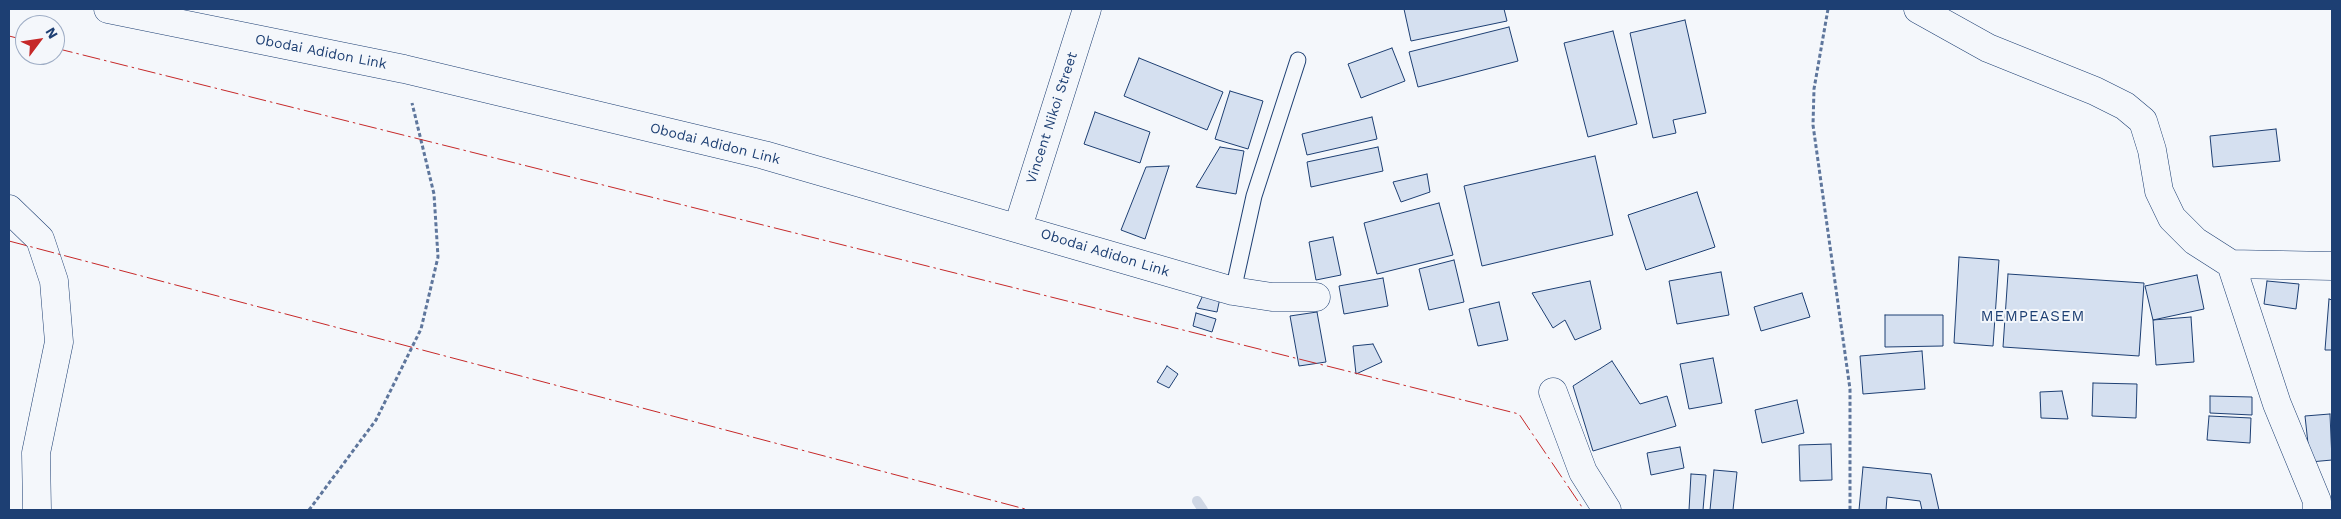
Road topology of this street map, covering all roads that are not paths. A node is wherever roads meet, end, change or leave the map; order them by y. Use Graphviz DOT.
graph roads {
  1 [pos="108,9"];
  2 [pos="1087,9"];
  3 [pos="1918,9"];
  4 [pos="1298,60"];
  5 [pos="9,208"];
  6 [pos="1018,227"];
  7 [pos="2230,264"];
  8 [pos="2332,266"];
  9 [pos="1233,291"];
  10 [pos="1316,297"];
  11 [pos="1553,392"];
  12 [pos="2322,503"];
  13 [pos="37,510"];
  14 [pos="1608,510"];
  1 -- 6 [label="street, Obodai Adidon Link"];
  2 -- 6 [label="street, Vincent Nikoi Street"];
  3 -- 7 [label="street"];
  4 -- 9 [label="lane"];
  5 -- 13 [label="street"];
  6 -- 9 [label="street, Obodai Adidon Link"];
  7 -- 8 [label="street"];
  7 -- 12 [label="street"];
  9 -- 10 [label="street, Obodai Adidon Link"];
  11 -- 14 [label="street"];
}
